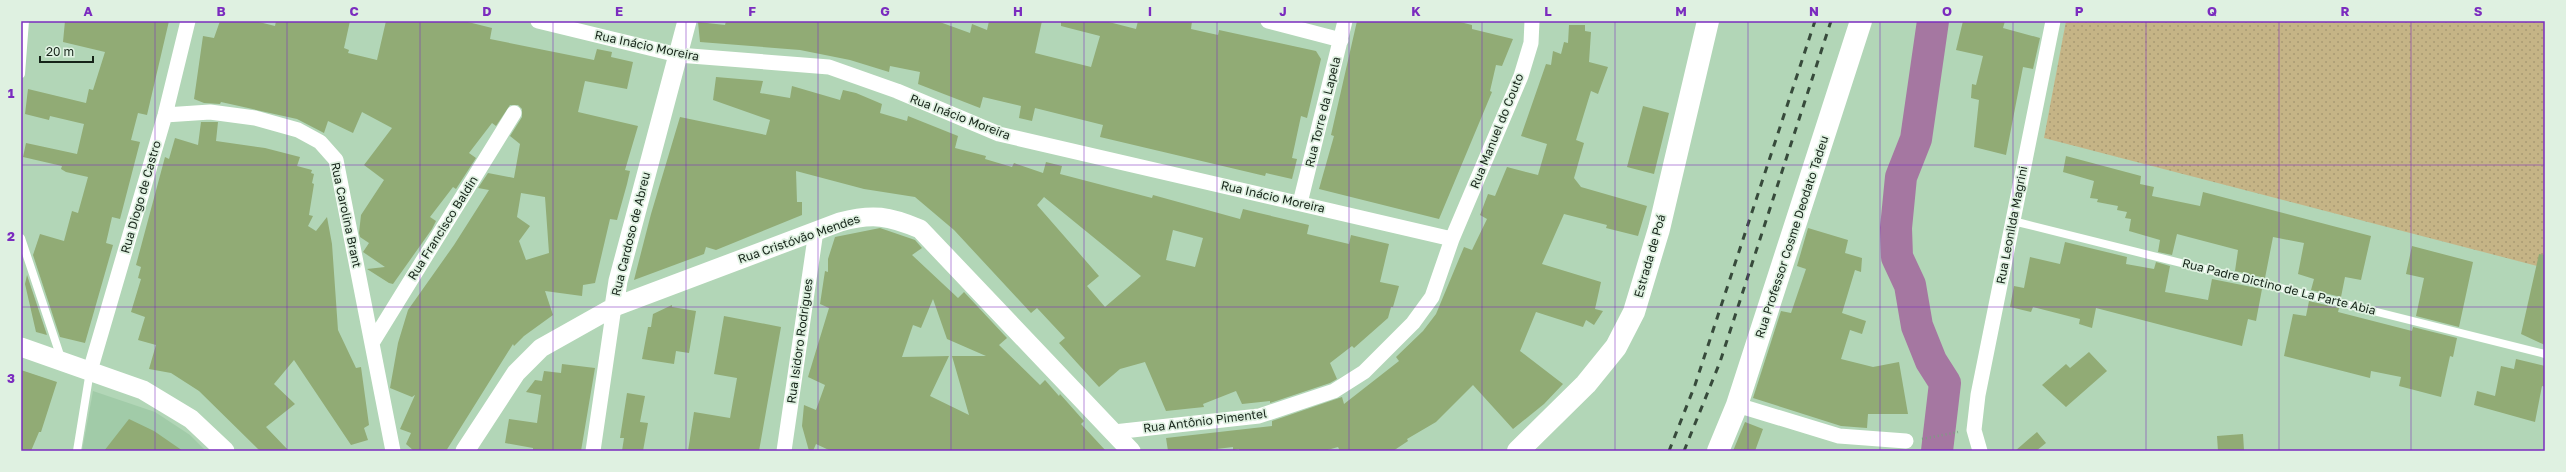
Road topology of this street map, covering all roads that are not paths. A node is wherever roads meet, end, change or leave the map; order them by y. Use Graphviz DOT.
graph roads {
  1 [pos="25,21"];
  2 [pos="188,21"];
  3 [pos="538,21"];
  4 [pos="687,21"];
  5 [pos="1268,21"];
  6 [pos="1345,21"];
  7 [pos="1532,21"];
  8 [pos="1708,21"];
  9 [pos="1861,21"];
  10 [pos="2053,21"];
  11 [pos="1341,40"];
  12 [pos="678,55"];
  13 [pos="21,74"];
  14 [pos="514,113"];
  15 [pos="165,114"];
  16 [pos="1300,203"];
  17 [pos="2013,221"];
  18 [pos="816,231"];
  19 [pos="21,238"];
  20 [pos="1452,239"];
  21 [pos="614,307"];
  22 [pos="372,343"];
  23 [pos="21,347"];
  24 [pos="2545,354"];
  25 [pos="62,362"];
  26 [pos="90,371"];
  27 [pos="1737,405"];
  28 [pos="1114,432"];
  29 [pos="1906,441"];
  30 [pos="76,451"];
  31 [pos="225,451"];
  32 [pos="393,451"];
  33 [pos="465,451"];
  34 [pos="593,451"];
  35 [pos="784,451"];
  36 [pos="1130,451"];
  37 [pos="1518,451"];
  38 [pos="1718,451"];
  39 [pos="1980,451"];
  1 -- 13 [label="lane"];
  2 -- 15 [label="street, Rua Diogo de Castro"];
  3 -- 12 [label="street, Rua Inácio Moreira"];
  4 -- 12 [label="street, Rua Cardoso de Abreu"];
  5 -- 11 [label="street"];
  6 -- 11 [label="street, Rua Torre da Lapela"];
  7 -- 20 [label="street, Rua Manuel do Couto"];
  8 -- 37 [label="main road, Estrada de Poá"];
  9 -- 27 [label="main road, Rua Professor Cosme Deodato Tadeu"];
  10 -- 17 [label="street, Rua Leonilda Magrini"];
  11 -- 16 [label="street, Rua Torre da Lapela"];
  12 -- 16 [label="street, Rua Inácio Moreira"];
  12 -- 21 [label="street, Rua Cardoso de Abreu"];
  14 -- 22 [label="street, Rua Francisco Baldin"];
  15 -- 22 [label="street, Rua Carolina Brant"];
  15 -- 26 [label="street, Rua Diogo de Castro"];
  16 -- 20 [label="street, Rua Inácio Moreira"];
  17 -- 24 [label="lane, Rua Padre Dictino de La Parte Abia"];
  17 -- 39 [label="street, Rua Leonilda Magrini"];
  18 -- 21 [label="street, Rua Cristóvão Mendes"];
  18 -- 28 [label="street, Rua Cristóvão Mendes"];
  18 -- 35 [label="street, Rua Isidoro Rodrigues"];
  19 -- 25 [label="lane"];
  20 -- 28 [label="street, Rua Antônio Pimentel"];
  21 -- 33 [label="street, Rua Cristóvão Mendes"];
  21 -- 34 [label="street, Rua Cardoso de Abreu"];
  22 -- 32 [label="street, Rua Carolina Brant"];
  23 -- 25 [label="street"];
  25 -- 26 [label="street"];
  26 -- 30 [label="lane"];
  26 -- 31 [label="street"];
  27 -- 29 [label="street"];
  27 -- 38 [label="main road, Rua Professor Cosme Deodato Tadeu"];
  28 -- 36 [label="street, Rua Cristóvão Mendes"];
}
